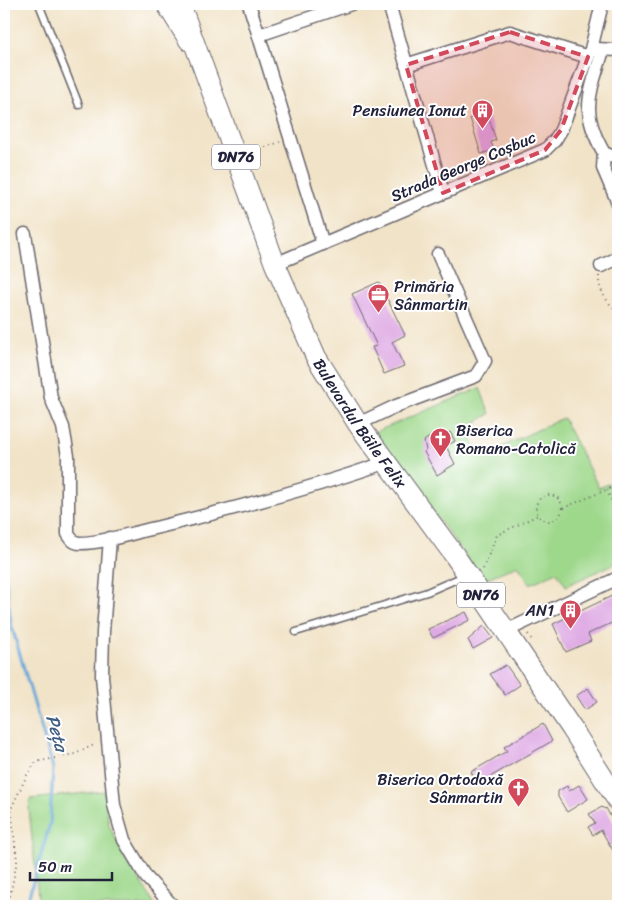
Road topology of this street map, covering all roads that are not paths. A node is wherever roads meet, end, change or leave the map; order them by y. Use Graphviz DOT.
graph roads {
  1 [pos="39,4"];
  2 [pos="166,4"];
  3 [pos="180,4"];
  4 [pos="248,4"];
  5 [pos="351,4"];
  6 [pos="389,4"];
  7 [pos="602,4"];
  8 [pos="258,35"];
  9 [pos="618,50"];
  10 [pos="196,51"];
  11 [pos="594,52"];
  12 [pos="406,65"];
  13 [pos="79,105"];
  14 [pos="604,153"];
  15 [pos="618,159"];
  16 [pos="443,193"];
  17 [pos="618,203"];
  18 [pos="25,234"];
  19 [pos="323,244"];
  20 [pos="438,254"];
  21 [pos="618,258"];
  22 [pos="275,264"];
  23 [pos="601,266"];
  24 [pos="358,424"];
  25 [pos="387,462"];
  26 [pos="110,538"];
  27 [pos="475,572"];
  28 [pos="618,578"];
  29 [pos="514,628"];
  30 [pos="296,632"];
  31 [pos="618,801"];
  32 [pos="173,906"];
  1 -- 13 [label="lane"];
  2 -- 10 [label="main road"];
  3 -- 10 [label="main road, Bulevardul Băile Felix / DN76"];
  4 -- 8 [label="street"];
  5 -- 8 [label="street"];
  6 -- 12 [label="street"];
  7 -- 11 [label="street, Strada George Coșbuc"];
  8 -- 19 [label="street"];
  9 -- 11 [label="street"];
  10 -- 22 [label="main road, Bulevardul Băile Felix / DN76"];
  11 -- 12 [label="street"];
  11 -- 14 [label="street"];
  11 -- 16 [label="street, Strada George Coșbuc"];
  12 -- 16 [label="street"];
  14 -- 15 [label="street"];
  14 -- 17 [label="street"];
  16 -- 19 [label="street, Strada George Coșbuc"];
  18 -- 26 [label="street"];
  19 -- 22 [label="street, Strada George Coșbuc"];
  20 -- 24 [label="street"];
  21 -- 23 [label="street"];
  22 -- 24 [label="main road, Bulevardul Băile Felix / DN76"];
  24 -- 25 [label="main road, Bulevardul Băile Felix / DN76"];
  25 -- 26 [label="street"];
  25 -- 27 [label="main road, Bulevardul Băile Felix / DN76"];
  26 -- 32 [label="street"];
  27 -- 29 [label="main road, Bulevardul Băile Felix / DN76"];
  27 -- 30 [label="lane"];
  28 -- 29 [label="street"];
  29 -- 31 [label="main road, Bulevardul Băile Felix / DN76"];
}
